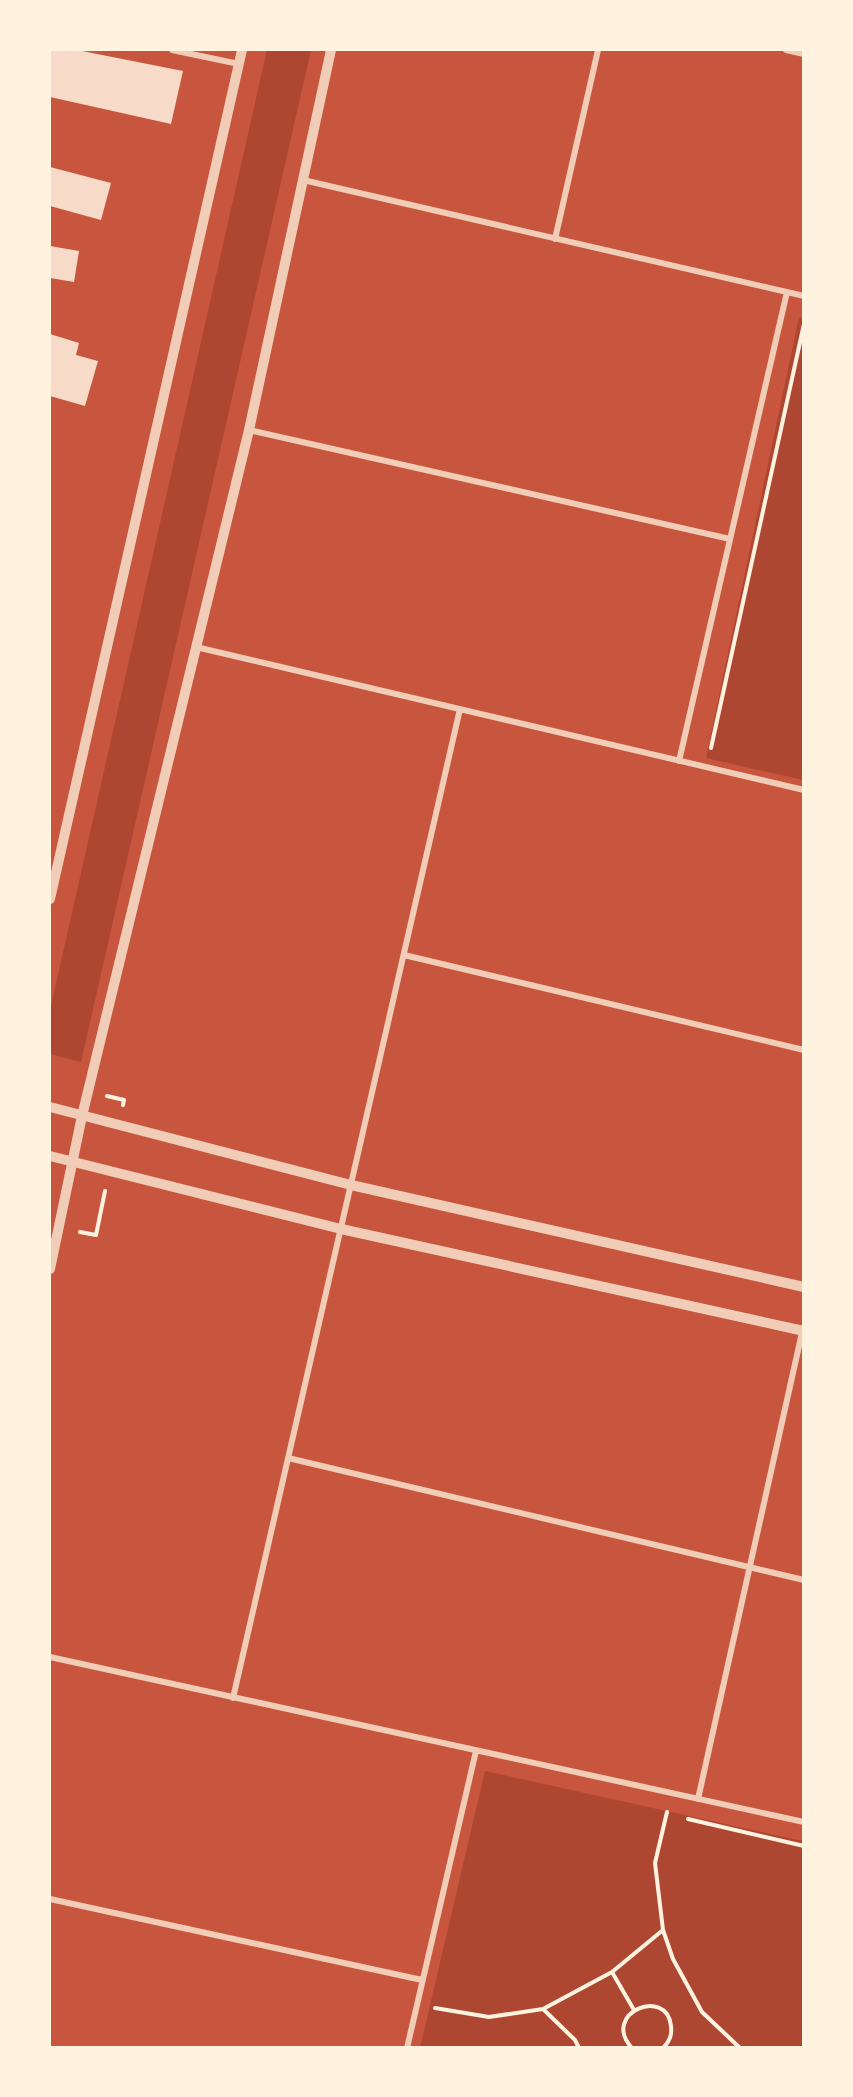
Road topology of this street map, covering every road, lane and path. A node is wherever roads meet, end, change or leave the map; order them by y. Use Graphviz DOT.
graph roads {
  1 [pos="172,50"];
  2 [pos="242,50"];
  3 [pos="331,50"];
  4 [pos="598,50"];
  5 [pos="786,50"];
  6 [pos="804,54"];
  7 [pos="239,64"];
  8 [pos="303,180"];
  9 [pos="555,239"];
  10 [pos="787,292"];
  11 [pos="804,296"];
  12 [pos="804,324"];
  13 [pos="249,430"];
  14 [pos="730,539"];
  15 [pos="196,647"];
  16 [pos="460,709"];
  17 [pos="710,755"];
  18 [pos="679,761"];
  19 [pos="804,790"];
  20 [pos="50,899"];
  21 [pos="404,955"];
  22 [pos="804,1050"];
  23 [pos="50,1107"];
  24 [pos="82,1116"];
  25 [pos="50,1156"];
  26 [pos="72,1162"];
  27 [pos="351,1185"];
  28 [pos="341,1229"];
  29 [pos="50,1269"];
  30 [pos="804,1287"];
  31 [pos="803,1330"];
  32 [pos="288,1458"];
  33 [pos="749,1568"];
  34 [pos="804,1580"];
  35 [pos="50,1657"];
  36 [pos="233,1698"];
  37 [pos="476,1751"];
  38 [pos="671,1793"];
  39 [pos="698,1799"];
  40 [pos="655,1811"];
  41 [pos="666,1814"];
  42 [pos="804,1822"];
  43 [pos="804,1846"];
  44 [pos="50,1899"];
  45 [pos="663,1930"];
  46 [pos="612,1972"];
  47 [pos="422,1980"];
  48 [pos="435,1997"];
  49 [pos="543,2009"];
  50 [pos="634,2010"];
  51 [pos="407,2048"];
  52 [pos="579,2048"];
  53 [pos="632,2048"];
  54 [pos="663,2048"];
  55 [pos="740,2048"];
  1 -- 7 [label="street"];
  2 -- 7 [label="street"];
  3 -- 8 [label="street"];
  4 -- 9 [label="street"];
  5 -- 6 [label="street"];
  7 -- 20 [label="street"];
  8 -- 9 [label="street"];
  8 -- 13 [label="street"];
  9 -- 10 [label="street"];
  10 -- 11 [label="street"];
  10 -- 14 [label="street"];
  12 -- 17 [label="path"];
  13 -- 14 [label="street"];
  13 -- 15 [label="street"];
  14 -- 18 [label="street"];
  15 -- 16 [label="street"];
  15 -- 24 [label="street"];
  16 -- 18 [label="street"];
  16 -- 21 [label="street"];
  18 -- 19 [label="street"];
  21 -- 22 [label="street"];
  21 -- 27 [label="street"];
  23 -- 24 [label="street"];
  24 -- 26 [label="street"];
  24 -- 27 [label="street"];
  25 -- 26 [label="street"];
  26 -- 28 [label="street"];
  26 -- 29 [label="street"];
  27 -- 28 [label="street"];
  27 -- 30 [label="street"];
  28 -- 31 [label="street"];
  28 -- 32 [label="street"];
  31 -- 33 [label="street"];
  32 -- 33 [label="street"];
  32 -- 36 [label="street"];
  33 -- 34 [label="street"];
  33 -- 39 [label="street"];
  35 -- 36 [label="street"];
  36 -- 37 [label="street"];
  37 -- 38 [label="street"];
  37 -- 47 [label="street"];
  38 -- 39 [label="street"];
  38 -- 41 [label="path"];
  39 -- 42 [label="street"];
  40 -- 41 [label="path"];
  41 -- 43 [label="path"];
  41 -- 45 [label="path"];
  44 -- 47 [label="street"];
  45 -- 46 [label="path"];
  45 -- 55 [label="path"];
  46 -- 49 [label="path"];
  46 -- 50 [label="path"];
  47 -- 51 [label="street"];
  48 -- 49 [label="path"];
  49 -- 52 [label="path"];
  50 -- 53 [label="path"];
  50 -- 54 [label="path"];
}
